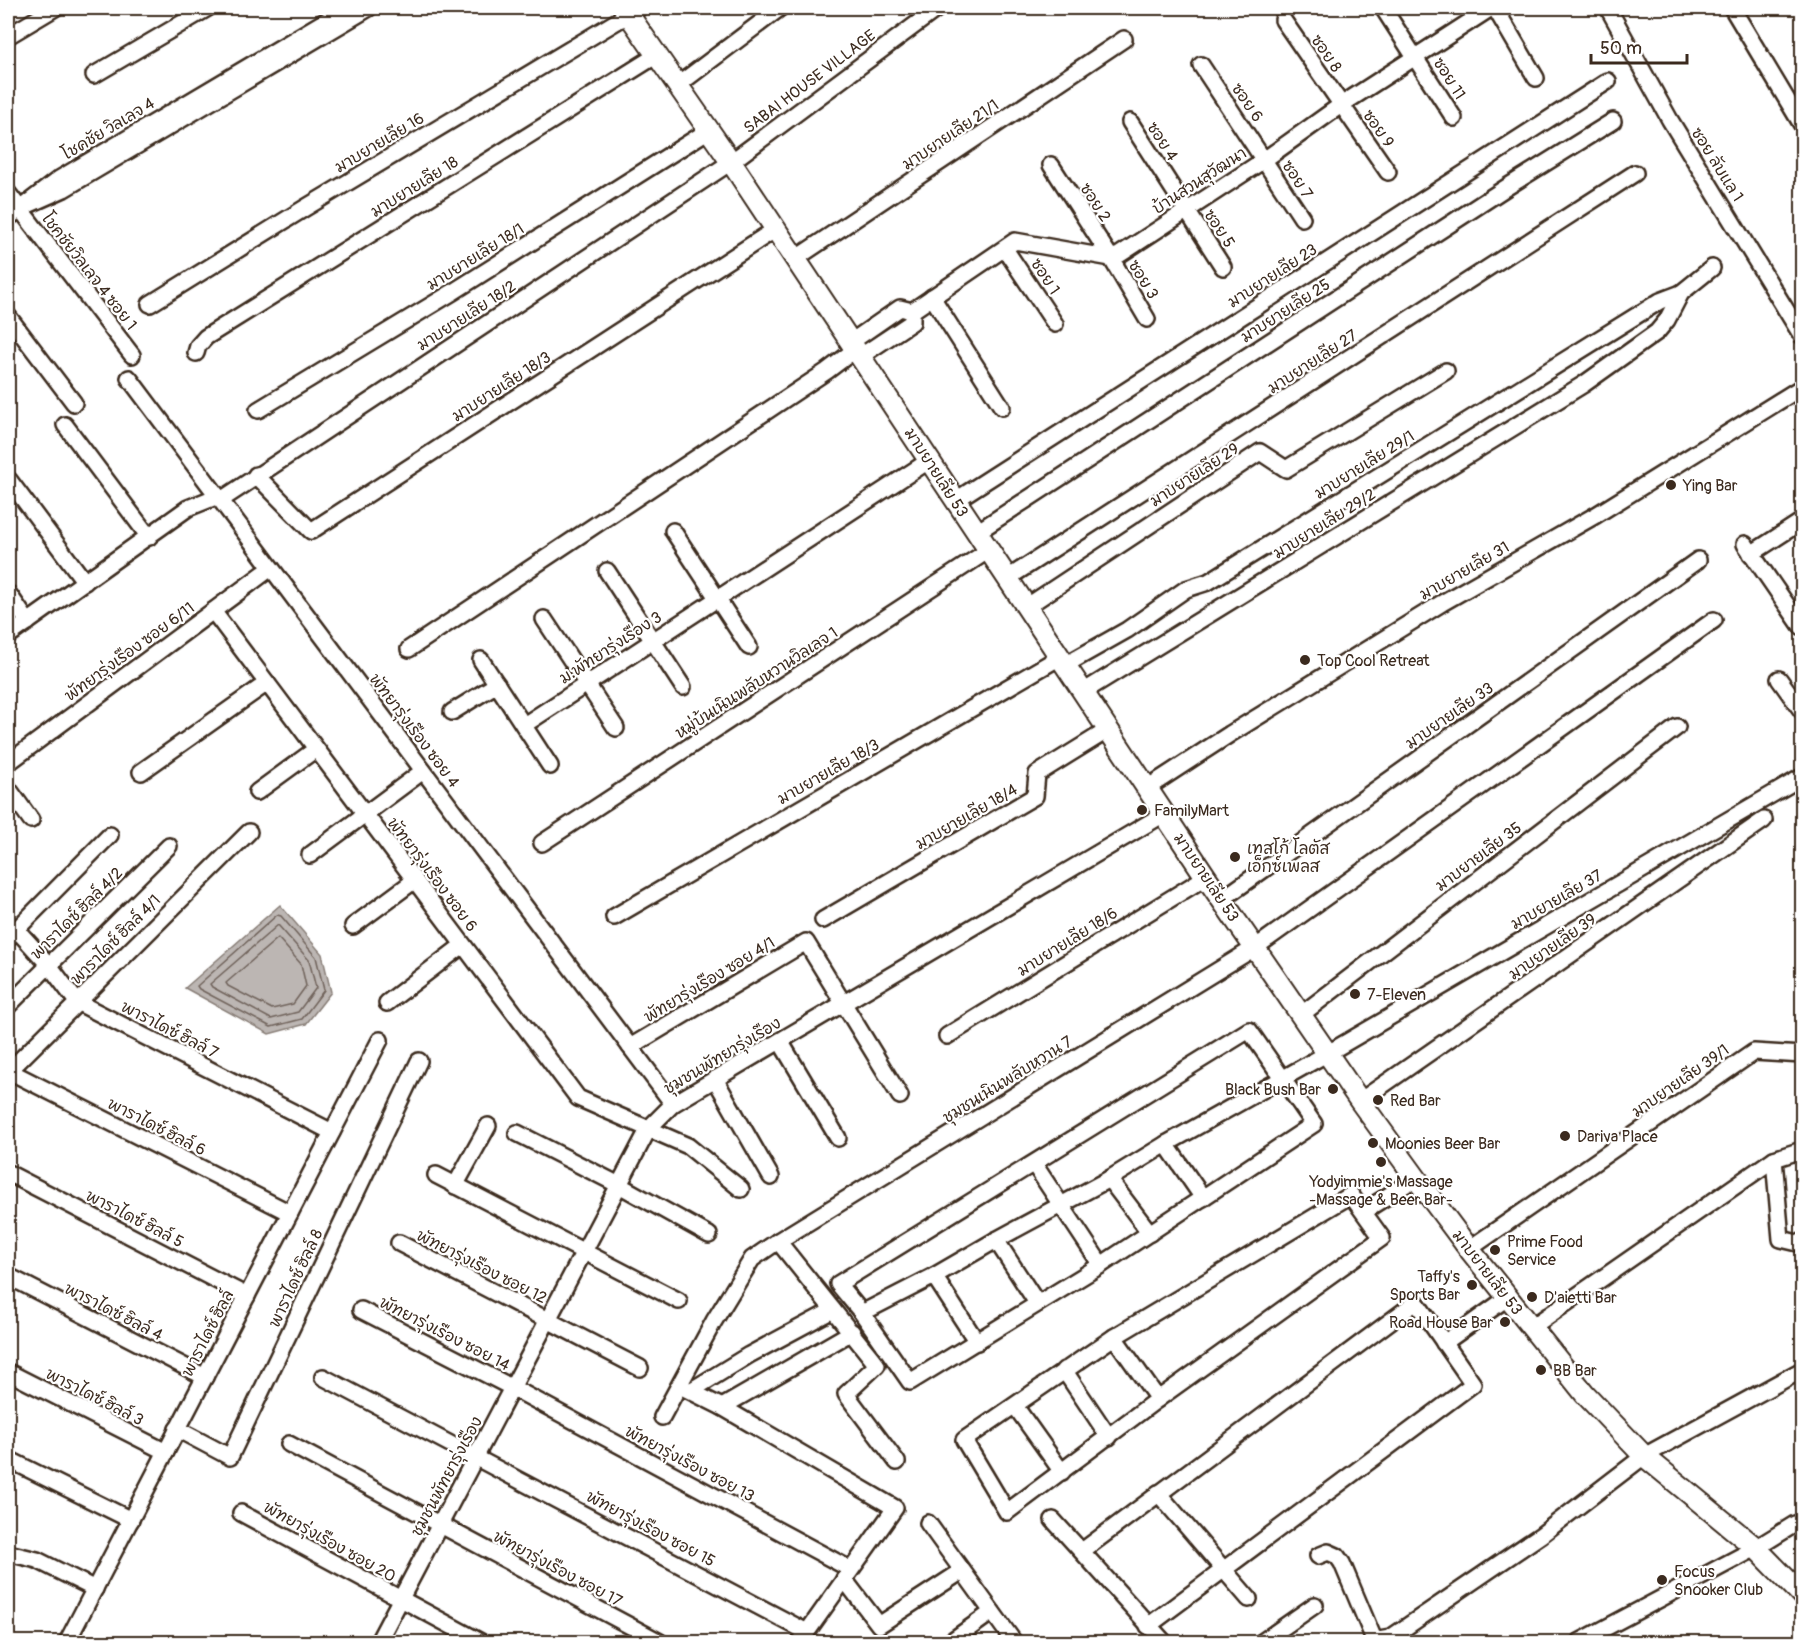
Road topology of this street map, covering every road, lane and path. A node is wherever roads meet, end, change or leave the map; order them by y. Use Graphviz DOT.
graph roads {
  1 [pos="55,8"];
  2 [pos="208,8"];
  3 [pos="346,8"];
  4 [pos="368,8"];
  5 [pos="780,8"];
  6 [pos="938,8"];
  7 [pos="1383,8"];
  8 [pos="1493,8"];
  9 [pos="1608,8"];
  10 [pos="1732,8"];
  11 [pos="631,10"];
  12 [pos="1283,20"];
  13 [pos="8,36"];
  14 [pos="1124,39"];
  15 [pos="657,56"];
  16 [pos="1415,57"];
  17 [pos="1201,65"];
  18 [pos="94,75"];
  19 [pos="1536,78"];
  20 [pos="1608,81"];
  21 [pos="678,85"];
  22 [pos="221,89"];
  23 [pos="1341,105"];
  24 [pos="1454,118"];
  25 [pos="1613,121"];
  26 [pos="1130,122"];
  27 [pos="1803,125"];
  28 [pos="709,130"];
  29 [pos="1264,159"];
  30 [pos="731,162"];
  31 [pos="1051,165"];
  32 [pos="1388,172"];
  33 [pos="1635,173"];
  34 [pos="8,193"];
  35 [pos="1186,209"];
  36 [pos="13,214"];
  37 [pos="1302,218"];
  38 [pos="776,229"];
  39 [pos="1005,249"];
  40 [pos="1111,258"];
  41 [pos="795,259"];
  42 [pos="1223,267"];
  43 [pos="1712,268"];
  44 [pos="1682,293"];
  45 [pos="932,297"];
  46 [pos="150,304"];
  47 [pos="8,316"];
  48 [pos="1147,319"];
  49 [pos="1056,324"];
  50 [pos="1803,336"];
  51 [pos="856,349"];
  52 [pos="196,353"];
  53 [pos="132,355"];
  54 [pos="1446,371"];
  55 [pos="129,378"];
  56 [pos="1803,387"];
  57 [pos="74,403"];
  58 [pos="1002,407"];
  59 [pos="258,410"];
  60 [pos="65,425"];
  61 [pos="930,460"];
  62 [pos="256,475"];
  63 [pos="9,480"];
  64 [pos="219,498"];
  65 [pos="956,500"];
  66 [pos="1803,521"];
  67 [pos="673,531"];
  68 [pos="977,532"];
  69 [pos="149,537"];
  70 [pos="989,550"];
  71 [pos="1698,560"];
  72 [pos="271,568"];
  73 [pos="607,571"];
  74 [pos="1008,578"];
  75 [pos="85,582"];
  76 [pos="8,593"];
  77 [pos="717,599"];
  78 [pos="1026,607"];
  79 [pos="213,611"];
  80 [pos="544,619"];
  81 [pos="1714,620"];
  82 [pos="28,621"];
  83 [pos="1803,627"];
  84 [pos="8,636"];
  85 [pos="653,641"];
  86 [pos="748,647"];
  87 [pos="410,649"];
  88 [pos="481,660"];
  89 [pos="1063,661"];
  90 [pos="1779,679"];
  91 [pos="267,683"];
  92 [pos="497,684"];
  93 [pos="587,684"];
  94 [pos="683,687"];
  95 [pos="1083,692"];
  96 [pos="1803,711"];
  97 [pos="452,712"];
  98 [pos="524,725"];
  99 [pos="1677,727"];
  100 [pos="616,728"];
  101 [pos="1108,730"];
  102 [pos="316,749"];
  103 [pos="8,763"];
  104 [pos="550,766"];
  105 [pos="423,771"];
  106 [pos="141,772"];
  107 [pos="1803,777"];
  108 [pos="8,788"];
  109 [pos="1147,788"];
  110 [pos="257,792"];
  111 [pos="364,813"];
  112 [pos="1164,814"];
  113 [pos="31,820"];
  114 [pos="1764,820"];
  115 [pos="249,832"];
  116 [pos="110,835"];
  117 [pos="542,843"];
  118 [pos="169,846"];
  119 [pos="310,855"];
  120 [pos="1206,877"];
  121 [pos="415,880"];
  122 [pos="1221,900"];
  123 [pos="614,917"];
  124 [pos="823,920"];
  125 [pos="353,926"];
  126 [pos="12,933"];
  127 [pos="464,945"];
  128 [pos="1256,947"];
  129 [pos="49,965"];
  130 [pos="77,1002"];
  131 [pos="387,1003"];
  132 [pos="843,1003"];
  133 [pos="8,1006"];
  134 [pos="1302,1014"];
  135 [pos="947,1036"];
  136 [pos="380,1040"];
  137 [pos="780,1041"];
  138 [pos="630,1047"];
  139 [pos="1328,1053"];
  140 [pos="1803,1055"];
  141 [pos="419,1061"];
  142 [pos="8,1072"];
  143 [pos="1281,1078"];
  144 [pos="715,1079"];
  145 [pos="900,1096"];
  146 [pos="1360,1101"];
  147 [pos="673,1104"];
  148 [pos="488,1126"];
  149 [pos="649,1128"];
  150 [pos="332,1132"];
  151 [pos="517,1133"];
  152 [pos="838,1138"];
  153 [pos="1166,1144"];
  154 [pos="1803,1150"];
  155 [pos="1774,1159"];
  156 [pos="1034,1164"];
  157 [pos="8,1173"];
  158 [pos="436,1175"];
  159 [pos="771,1177"];
  160 [pos="1416,1178"];
  161 [pos="1109,1179"];
  162 [pos="619,1185"];
  163 [pos="455,1186"];
  164 [pos="741,1189"];
  165 [pos="1203,1198"];
  166 [pos="1061,1204"];
  167 [pos="1364,1211"];
  168 [pos="290,1213"];
  169 [pos="1150,1233"];
  170 [pos="710,1235"];
  171 [pos="996,1239"];
  172 [pos="778,1241"];
  173 [pos="399,1244"];
  174 [pos="1803,1244"];
  175 [pos="1469,1249"];
  176 [pos="584,1252"];
  177 [pos="1101,1265"];
  178 [pos="8,1276"];
  179 [pos="933,1276"];
  180 [pos="247,1296"];
  181 [pos="1507,1298"];
  182 [pos="679,1301"];
  183 [pos="1037,1303"];
  184 [pos="361,1310"];
  185 [pos="833,1310"];
  186 [pos="862,1313"];
  187 [pos="548,1321"];
  188 [pos="1532,1327"];
  189 [pos="852,1332"];
  190 [pos="1114,1337"];
  191 [pos="976,1342"];
  192 [pos="1444,1343"];
  193 [pos="640,1368"];
  194 [pos="1064,1370"];
  195 [pos="1803,1370"];
  196 [pos="8,1372"];
  197 [pos="205,1377"];
  198 [pos="323,1377"];
  199 [pos="513,1388"];
  200 [pos="686,1388"];
  201 [pos="1158,1399"];
  202 [pos="1015,1406"];
  203 [pos="722,1407"];
  204 [pos="662,1417"];
  205 [pos="177,1429"];
  206 [pos="1109,1437"];
  207 [pos="289,1444"];
  208 [pos="166,1452"];
  209 [pos="477,1456"];
  210 [pos="1644,1456"];
  211 [pos="8,1459"];
  212 [pos="897,1462"];
  213 [pos="1062,1472"];
  214 [pos="1158,1493"];
  215 [pos="241,1513"];
  216 [pos="131,1520"];
  217 [pos="1053,1520"];
  218 [pos="1803,1522"];
  219 [pos="928,1523"];
  220 [pos="440,1526"];
  221 [pos="1756,1548"];
  222 [pos="1082,1551"];
  223 [pos="8,1553"];
  224 [pos="1318,1556"];
  225 [pos="1224,1568"];
  226 [pos="962,1571"];
  227 [pos="847,1574"];
  228 [pos="94,1589"];
  229 [pos="1803,1595"];
  230 [pos="1249,1599"];
  231 [pos="401,1601"];
  232 [pos="1315,1605"];
  233 [pos="992,1612"];
  234 [pos="1148,1626"];
  235 [pos="456,1637"];
  236 [pos="804,1637"];
  237 [pos="67,1642"];
  238 [pos="378,1642"];
  239 [pos="481,1642"];
  240 [pos="660,1642"];
  241 [pos="950,1642"];
  242 [pos="1014,1642"];
  243 [pos="1164,1642"];
  244 [pos="1262,1642"];
  245 [pos="1579,1642"];
  1 -- 13 [label="street"];
  2 -- 18 [label="street"];
  3 -- 22 [label="street, โชคชัย วิลเลจ 4"];
  4 -- 22 [label="street, โชคชัย วิลเลจ 4"];
  5 -- 21 [label="street"];
  6 -- 30 [label="street, SABAI HOUSE VILLAGE"];
  7 -- 16 [label="street, ซอย 11"];
  8 -- 16 [label="street, บ้านสวนสุวัฒนา"];
  8 -- 19 [label="street"];
  9 -- 50 [label="street, ซอย ลับแล 1"];
  10 -- 27 [label="street"];
  11 -- 15 [label="street, มาบยายเลีย 53"];
  11 -- 46 [label="street, มาบยายเลีย 16"];
  12 -- 23 [label="street, ซอย 8"];
  14 -- 41 [label="street, มาบยายเลีย 21/1"];
  15 -- 21 [label="street, มาบยายเลีย 53"];
  15 -- 52 [label="street, มาบยายเลีย 18"];
  16 -- 23 [label="street, บ้านสวนสุวัฒนา"];
  16 -- 24 [label="street, ซอย 11"];
  17 -- 29 [label="street, ซอย 6"];
  20 -- 65 [label="street, มาบยายเลีย 23"];
  21 -- 28 [label="street, มาบยายเลีย 53"];
  22 -- 36 [label="street, โชคชัย วิลเลจ 4"];
  23 -- 29 [label="street, บ้านสวนสุวัฒนา"];
  23 -- 32 [label="street, ซอย 9"];
  25 -- 68 [label="street, มาบยายเลีย 25"];
  26 -- 35 [label="street, ซอย 4"];
  28 -- 30 [label="street, มาบยายเลีย 53"];
  28 -- 59 [label="street, มาบยายเลีย 18/1"];
  29 -- 35 [label="street, บ้านสวนสุวัฒนา"];
  29 -- 37 [label="street, ซอย 7"];
  30 -- 38 [label="street, มาบยายเลีย 53"];
  30 -- 62 [label="street, มาบยายเลีย 18/2"];
  31 -- 40 [label="street, ซอย 2"];
  33 -- 74 [label="street, มาบยายเลีย 27"];
  34 -- 36 [label="street, โชคชัยวิลเลจ 4 ซอย 1"];
  35 -- 40 [label="street, บ้านสวนสุวัฒนา"];
  35 -- 42 [label="street, ซอย 5"];
  36 -- 53 [label="street, โชคชัยวิลเลจ 4 ซอย 1"];
  38 -- 41 [label="street, มาบยายเลีย 53"];
  38 -- 62 [label="street, มาบยายเลีย 18/3"];
  39 -- 40 [label="street"];
  39 -- 45 [label="street"];
  39 -- 49 [label="street, ซอย 1"];
  40 -- 48 [label="street, ซอย 3"];
  41 -- 51 [label="street, มาบยายเลีย 53"];
  43 -- 44 [label="street"];
  44 -- 89 [label="street, มาบยายเลีย 29/1"];
  44 -- 95 [label="street, มาบยายเลีย 29/2"];
  45 -- 51 [label="street"];
  45 -- 58 [label="street"];
  47 -- 57 [label="street"];
  51 -- 61 [label="street, มาบยายเลีย 53"];
  51 -- 87 [label="street"];
  54 -- 78 [label="street, มาบยายเลีย 29"];
  55 -- 64 [label="street, พัทยารุ่งเรือง ซอย 4"];
  56 -- 109 [label="street, มาบยายเลีย 31"];
  60 -- 69 [label="street"];
  61 -- 65 [label="street, มาบยายเลีย 53"];
  61 -- 77 [label="street, ม.พัทยารุ่งเรือง 3"];
  62 -- 64 [label="street, มาบยายเลีย 18/2"];
  63 -- 75 [label="street"];
  64 -- 69 [label="street, มาบยายเลีย 18/2"];
  64 -- 72 [label="street, พัทยารุ่งเรือง ซอย 4"];
  65 -- 68 [label="street, มาบยายเลีย 53"];
  66 -- 83 [label="street"];
  67 -- 77 [label="street"];
  68 -- 70 [label="street, มาบยายเลีย 53"];
  69 -- 75 [label="street, มาบยายเลีย 18/2"];
  70 -- 74 [label="street, มาบยายเลีย 53"];
  70 -- 117 [label="street, หมู่บ้นเนินพลับหวานวิลเลจ 1"];
  71 -- 122 [label="street, มาบยายเลีย 33"];
  72 -- 79 [label="street, พัทยารุ่งเรือง ซอย 6/11"];
  72 -- 105 [label="street, พัทยารุ่งเรือง ซอย 4"];
  73 -- 85 [label="street"];
  74 -- 78 [label="street, มาบยายเลีย 53"];
  75 -- 82 [label="street, มาบยายเลีย 18/2"];
  76 -- 82 [label="street"];
  77 -- 85 [label="street, ม.พัทยารุ่งเรือง 3"];
  77 -- 86 [label="street"];
  78 -- 89 [label="street, มาบยายเลีย 53"];
  79 -- 91 [label="street, พัทยารุ่งเรือง ซอย 6"];
  79 -- 103 [label="street, พัทยารุ่งเรือง ซอย 6/11"];
  80 -- 93 [label="street"];
  81 -- 128 [label="street, ชุมชนเนินพลับหวาน 7"];
  82 -- 84 [label="street, มาบยายเลีย 18/2"];
  85 -- 93 [label="street, ม.พัทยารุ่งเรือง 3"];
  85 -- 94 [label="street"];
  88 -- 92 [label="street"];
  89 -- 95 [label="street, มาบยายเลีย 53"];
  89 -- 123 [label="street, มาบยายเลีย 18/3"];
  90 -- 96 [label="street"];
  91 -- 102 [label="street, พัทยารุ่งเรือง ซอย 6"];
  91 -- 106 [label="street"];
  92 -- 97 [label="street"];
  92 -- 98 [label="street"];
  93 -- 98 [label="street, ม.พัทยารุ่งเรือง 3"];
  93 -- 100 [label="street"];
  95 -- 101 [label="street, มาบยายเลีย 53"];
  98 -- 104 [label="street"];
  99 -- 134 [label="street, มาบยายเลีย 35"];
  101 -- 109 [label="street, มาบยายเลีย 53"];
  101 -- 124 [label="street, มาบยายเลีย 18/4"];
  102 -- 110 [label="street"];
  102 -- 111 [label="street, พัทยารุ่งเรือง ซอย 6"];
  105 -- 111 [label="street"];
  105 -- 138 [label="street, พัทยารุ่งเรือง ซอย 4"];
  107 -- 139 [label="street, มาบยายเลีย 37"];
  108 -- 113 [label="street"];
  109 -- 112 [label="street, มาบยายเลีย 53"];
  111 -- 119 [label="street"];
  111 -- 121 [label="street, พัทยารุ่งเรือง ซอย 6"];
  112 -- 120 [label="street, มาบยายเลีย 53"];
  112 -- 132 [label="street, ชุมชนพัทยารุ่งเรือง"];
  114 -- 146 [label="street, มาบยายเลีย 39"];
  115 -- 130 [label="street, พาราไดซ์ ฮิลล์ 4/1"];
  116 -- 126 [label="street"];
  118 -- 129 [label="street, พาราไดซ์ ฮิลล์ 4/2"];
  120 -- 122 [label="street, มาบยายเลีย 53"];
  120 -- 135 [label="street, มาบยายเลีย 18/6"];
  121 -- 125 [label="street"];
  121 -- 127 [label="street, พัทยารุ่งเรือง ซอย 6"];
  122 -- 128 [label="street, มาบยายเลีย 53"];
  126 -- 129 [label="street, พาราไดซ์ ฮิลล์ 7"];
  127 -- 131 [label="street"];
  127 -- 149 [label="street, พัทยารุ่งเรือง ซอย 6"];
  128 -- 134 [label="street, มาบยายเลีย 53"];
  128 -- 172 [label="street, ชุมชนเนินพลับหวาน 7"];
  129 -- 130 [label="street, พาราไดซ์ ฮิลล์ 7"];
  129 -- 133 [label="street, พาราไดซ์ ฮิลล์ 4/2"];
  130 -- 142 [label="street, พาราไดซ์ ฮิลล์ 4/1"];
  130 -- 150 [label="street, พาราไดซ์ ฮิลล์ 7"];
  132 -- 137 [label="street, ชุมชนพัทยารุ่งเรือง"];
  132 -- 138 [label="street, พัทยารุ่งเรือง ซอย 4/1"];
  132 -- 145 [label="street"];
  134 -- 139 [label="street, มาบยายเลีย 53"];
  136 -- 150 [label="street, พาราไดซ์ ฮิลล์"];
  137 -- 144 [label="street, ชุมชนพัทยารุ่งเรือง"];
  137 -- 152 [label="street"];
  138 -- 147 [label="street, พัทยารุ่งเรือง ซอย 4"];
  139 -- 143 [label="street, มาบยายเลีย 37"];
  139 -- 146 [label="street, มาบยายเลีย 53"];
  140 -- 175 [label="street, มาบยายเลีย 39/1"];
  141 -- 205 [label="street, พาราไดซ์ ฮิลล์ 8"];
  142 -- 168 [label="street, พาราไดซ์ ฮิลล์ 6"];
  143 -- 153 [label="street, มาบยายเลีย 37"];
  143 -- 156 [label="street"];
  143 -- 165 [label="street"];
  144 -- 147 [label="street, ชุมชนพัทยารุ่งเรือง"];
  144 -- 159 [label="street"];
  146 -- 160 [label="street, มาบยายเลีย 53"];
  147 -- 149 [label="street, ชุมชนพัทยารุ่งเรือง"];
  148 -- 163 [label="street"];
  149 -- 162 [label="street, ชุมชนพัทยารุ่งเรือง"];
  149 -- 164 [label="street, พัทยารุ่งเรือง ซอย 6"];
  150 -- 168 [label="street, พาราไดซ์ ฮิลล์"];
  151 -- 162 [label="street"];
  153 -- 161 [label="street, มาบยายเลีย 37"];
  153 -- 165 [label="street"];
  154 -- 155 [label="street"];
  155 -- 174 [label="street"];
  155 -- 188 [label="street"];
  156 -- 166 [label="street"];
  156 -- 186 [label="street"];
  157 -- 180 [label="street, พาราไดซ์ ฮิลล์ 5"];
  158 -- 163 [label="street"];
  160 -- 167 [label="street"];
  160 -- 175 [label="street, มาบยายเลีย 53"];
  161 -- 166 [label="street, มาบยายเลีย 37"];
  161 -- 169 [label="street"];
  162 -- 170 [label="street"];
  162 -- 176 [label="street, ชุมชนพัทยารุ่งเรือง"];
  163 -- 176 [label="street"];
  165 -- 169 [label="street"];
  166 -- 171 [label="street, มาบยายเลีย 37"];
  166 -- 177 [label="street"];
  167 -- 190 [label="street"];
  167 -- 201 [label="street"];
  168 -- 180 [label="street, พาราไดซ์ ฮิลล์"];
  169 -- 177 [label="street"];
  171 -- 179 [label="street, มาบยายเลีย 37"];
  171 -- 183 [label="street"];
  172 -- 185 [label="street"];
  172 -- 200 [label="street, ชุมชนเนินพลับหวาน 7"];
  173 -- 187 [label="street, พัทยารุ่งเรือง ซอย 12"];
  175 -- 181 [label="street, มาบยายเลีย 53"];
  176 -- 182 [label="street"];
  176 -- 187 [label="street, ชุมชนพัทยารุ่งเรือง"];
  177 -- 183 [label="street"];
  178 -- 197 [label="street, พาราไดซ์ ฮิลล์ 4"];
  179 -- 186 [label="street, มาบยายเลีย 37"];
  179 -- 191 [label="street"];
  180 -- 197 [label="street, พาราไดซ์ ฮิลล์"];
  181 -- 188 [label="street, มาบยายเลีย 53"];
  181 -- 192 [label="street"];
  183 -- 191 [label="street"];
  184 -- 199 [label="street, พัทยารุ่งเรือง ซอย 14"];
  185 -- 189 [label="street"];
  185 -- 200 [label="street"];
  186 -- 191 [label="street"];
  187 -- 193 [label="street, พัทยารุ่งเรือง ซอย 12"];
  187 -- 199 [label="street, ชุมชนพัทยารุ่งเรือง"];
  188 -- 210 [label="street, มาบยายเลีย 53"];
  189 -- 203 [label="street"];
  189 -- 212 [label="street"];
  190 -- 194 [label="street"];
  190 -- 201 [label="street"];
  192 -- 214 [label="street"];
  192 -- 225 [label="street"];
  194 -- 202 [label="street"];
  194 -- 206 [label="street"];
  195 -- 210 [label="street"];
  196 -- 208 [label="street, พาราไดซ์ ฮิลล์ 3"];
  197 -- 205 [label="street, พาราไดซ์ ฮิลล์"];
  198 -- 209 [label="street, พัทยารุ่งเรือง ซอย 15"];
  199 -- 209 [label="street, ชุมชนพัทยารุ่งเรือง"];
  199 -- 227 [label="street, พัทยารุ่งเรือง ซอย 13"];
  200 -- 203 [label="street"];
  200 -- 204 [label="street, ชุมชนเนินพลับหวาน 7"];
  201 -- 206 [label="street"];
  202 -- 213 [label="street"];
  202 -- 213 [label="street"];
  203 -- 227 [label="street"];
  205 -- 208 [label="street, พาราไดซ์ ฮิลล์"];
  206 -- 213 [label="street"];
  207 -- 220 [label="street, พัทยารุ่งเรือง ซอย 17"];
  208 -- 216 [label="street, พาราไดซ์ ฮิลล์"];
  209 -- 220 [label="street, ชุมชนพัทยารุ่งเรือง"];
  209 -- 236 [label="street, พัทยารุ่งเรือง ซอย 15"];
  210 -- 221 [label="street, มาบยายเลีย 53"];
  210 -- 224 [label="street"];
  211 -- 216 [label="street"];
  214 -- 222 [label="street"];
  214 -- 225 [label="street"];
  215 -- 231 [label="street, พัทยารุ่งเรือง ซอย 20"];
  216 -- 228 [label="street, พาราไดซ์ ฮิลล์"];
  217 -- 222 [label="street"];
  218 -- 221 [label="street"];
  219 -- 226 [label="street"];
  220 -- 231 [label="street, ชุมชนพัทยารุ่งเรือง"];
  220 -- 240 [label="street, พัทยารุ่งเรือง ซอย 17"];
  221 -- 229 [label="street, มาบยายเลีย 53"];
  221 -- 245 [label="street"];
  222 -- 234 [label="street"];
  223 -- 228 [label="street"];
  225 -- 230 [label="street"];
  225 -- 234 [label="street"];
  226 -- 227 [label="street"];
  226 -- 233 [label="street"];
  227 -- 236 [label="street"];
  228 -- 237 [label="street, พาราไดซ์ ฮิลล์"];
  231 -- 235 [label="street, พัทยารุ่งเรือง ซอย 20"];
  231 -- 238 [label="street, ชุมชนพัทยารุ่งเรือง"];
  232 -- 244 [label="street"];
  233 -- 241 [label="street"];
  233 -- 242 [label="street"];
  234 -- 243 [label="street"];
  235 -- 239 [label="street, พัทยารุ่งเรือง ซอย 20"];
}
